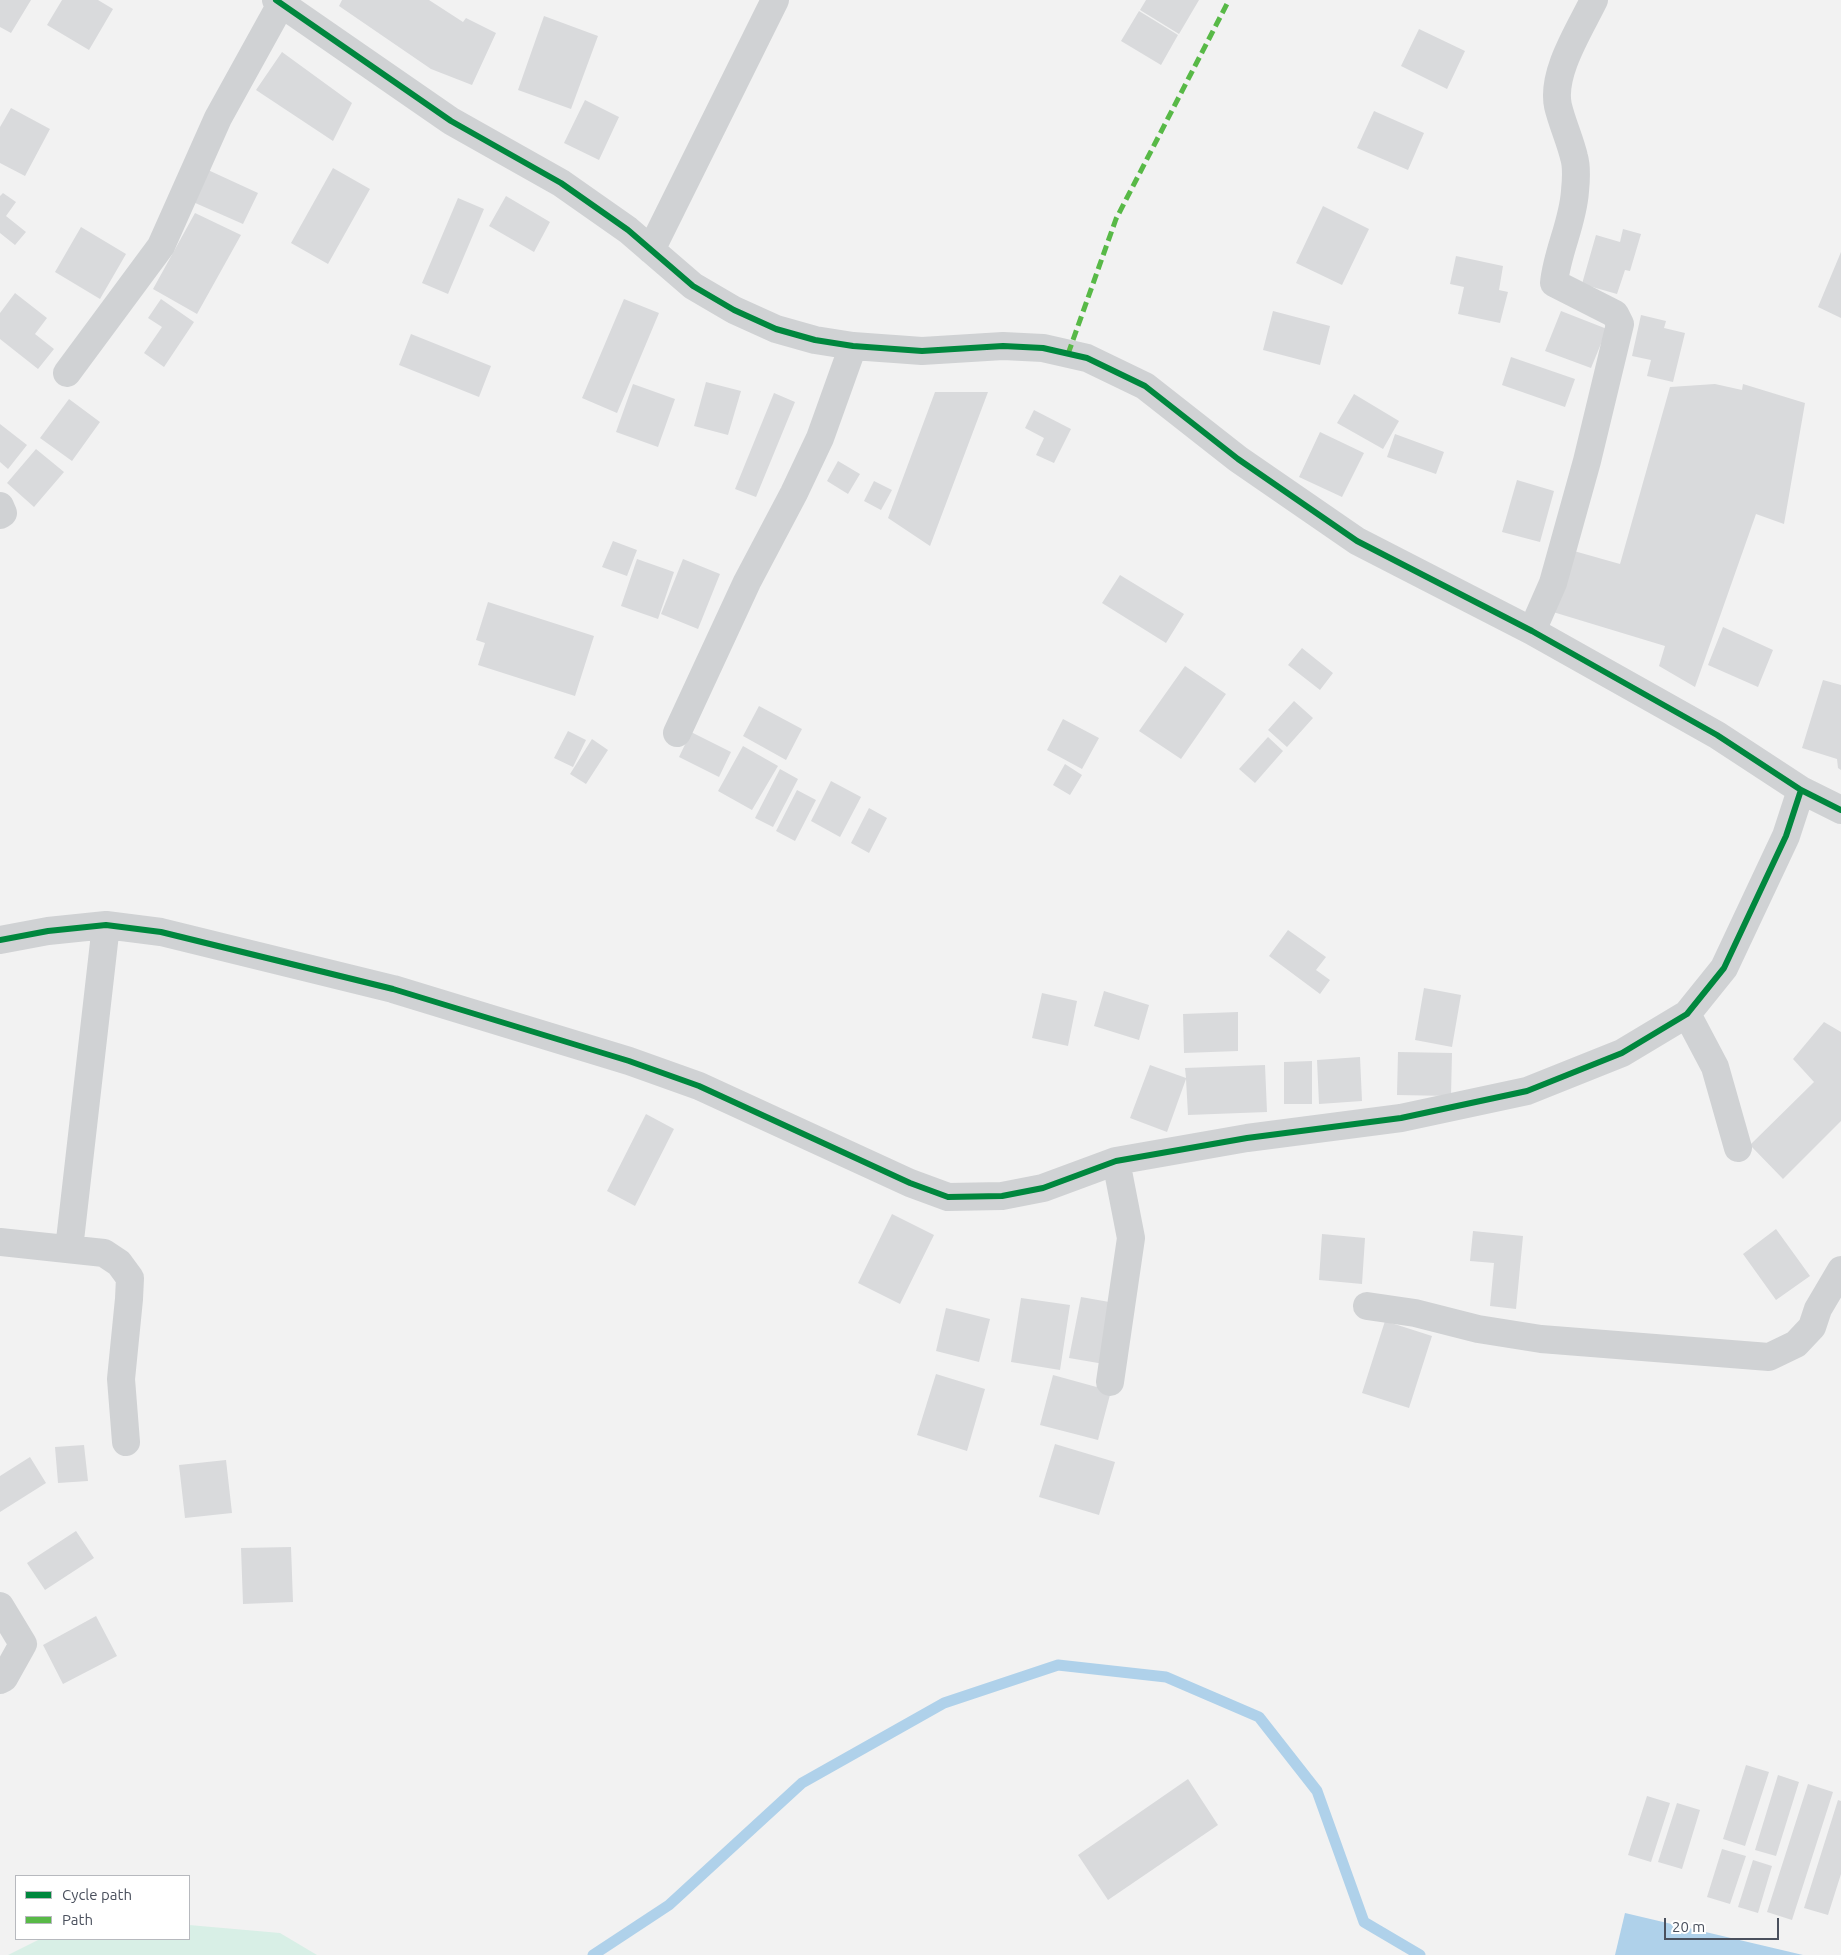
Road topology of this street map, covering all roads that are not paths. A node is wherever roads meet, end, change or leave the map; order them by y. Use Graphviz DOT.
graph roads {
  1 [pos="775,0"];
  2 [pos="1594,0"];
  3 [pos="279,2"];
  4 [pos="651,250"];
  5 [pos="853,346"];
  6 [pos="67,373"];
  7 [pos="0,506"];
  8 [pos="0,515"];
  9 [pos="1532,631"];
  10 [pos="677,733"];
  11 [pos="1801,790"];
  12 [pos="1841,810"];
  13 [pos="106,925"];
  14 [pos="0,940"];
  15 [pos="1687,1014"];
  16 [pos="1738,1148"];
  17 [pos="1116,1161"];
  18 [pos="0,1242"];
  19 [pos="69,1249"];
  20 [pos="1841,1270"];
  21 [pos="1367,1306"];
  22 [pos="1110,1382"];
  23 [pos="126,1442"];
  24 [pos="0,1606"];
  25 [pos="0,1680"];
  1 -- 4 [label="street"];
  2 -- 9 [label="street"];
  3 -- 4 [label="street"];
  3 -- 6 [label="street"];
  4 -- 5 [label="street"];
  5 -- 9 [label="street"];
  5 -- 10 [label="street"];
  7 -- 8 [label="street"];
  9 -- 11 [label="street"];
  11 -- 12 [label="street"];
  11 -- 15 [label="street"];
  13 -- 14 [label="street"];
  13 -- 17 [label="street"];
  13 -- 19 [label="street"];
  15 -- 16 [label="street"];
  15 -- 17 [label="street"];
  17 -- 22 [label="street"];
  18 -- 19 [label="street"];
  19 -- 23 [label="street"];
  20 -- 21 [label="street"];
  24 -- 25 [label="street"];
}
